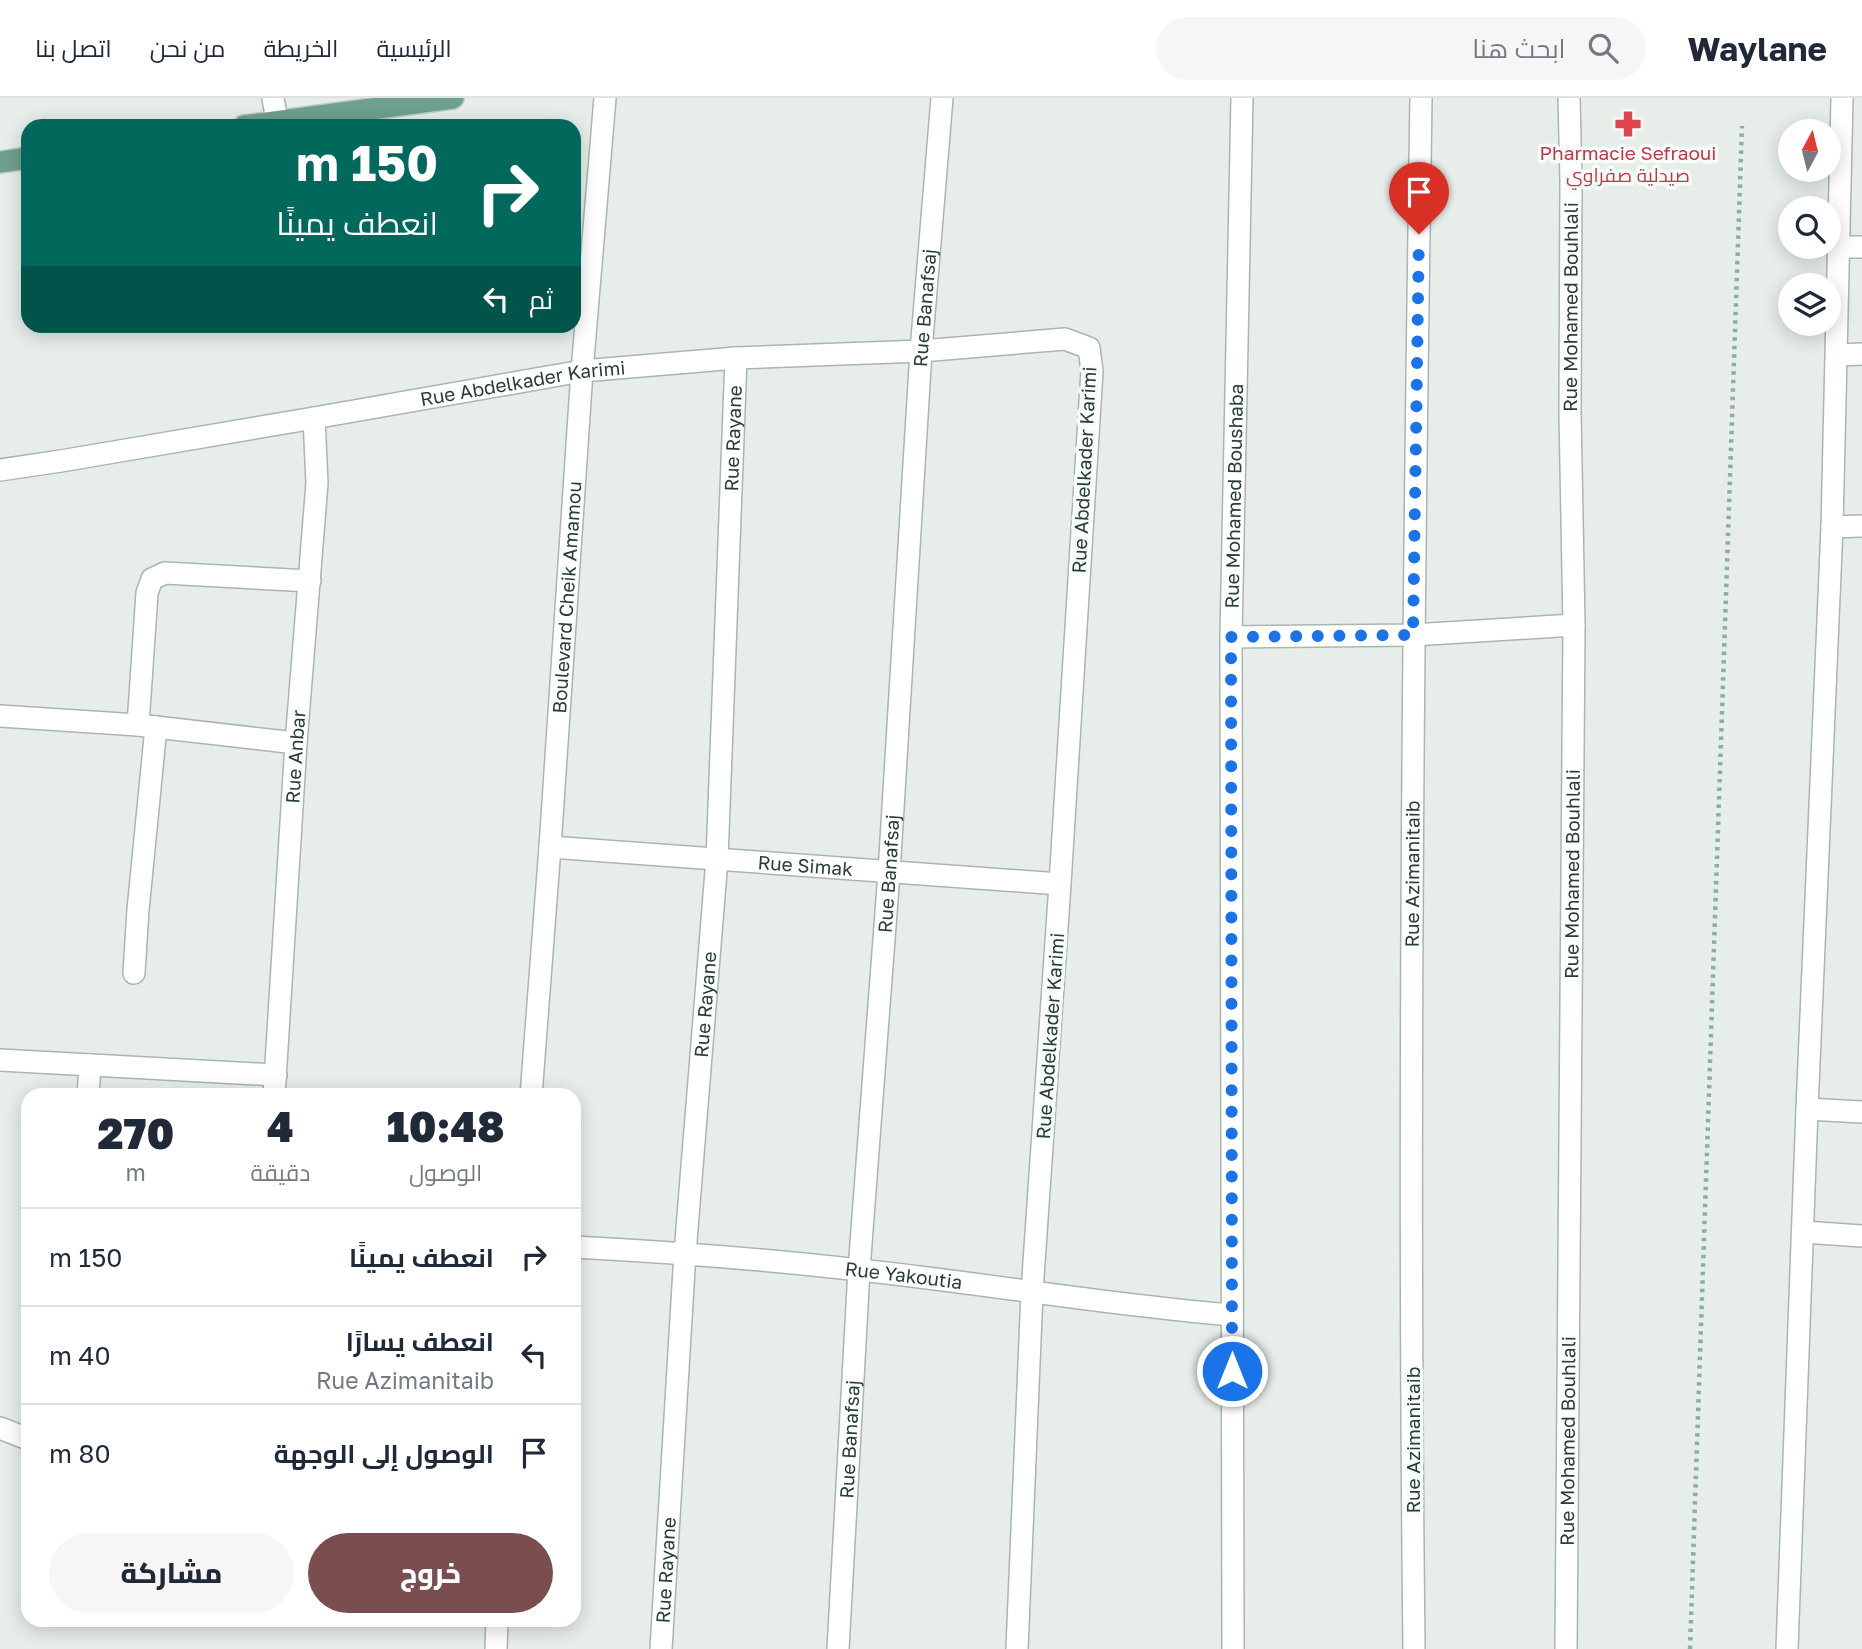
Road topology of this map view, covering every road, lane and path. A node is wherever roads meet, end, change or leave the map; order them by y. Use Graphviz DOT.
graph roads {
  1 [pos="273,98"];
  2 [pos="453,98"];
  3 [pos="605,98"];
  4 [pos="942,98"];
  5 [pos="1242,98"];
  6 [pos="1422,98"];
  7 [pos="1569,98"];
  8 [pos="1842,98"];
  9 [pos="276,119"];
  10 [pos="291,119"];
  11 [pos="1742,127"];
  12 [pos="21,159"];
  13 [pos="0,162"];
  14 [pos="1840,196"];
  15 [pos="1841,247"];
  16 [pos="1862,247"];
  17 [pos="1839,259"];
  18 [pos="921,351"];
  19 [pos="1862,354"];
  20 [pos="1837,355"];
  21 [pos="736,358"];
  22 [pos="582,371"];
  23 [pos="314,418"];
  24 [pos="0,470"];
  25 [pos="1862,526"];
  26 [pos="1832,527"];
  27 [pos="310,581"];
  28 [pos="1574,625"];
  29 [pos="1413,635"];
  30 [pos="1231,637"];
  31 [pos="0,716"];
  32 [pos="147,726"];
  33 [pos="296,743"];
  34 [pos="550,848"];
  35 [pos="717,859"];
  36 [pos="889,873"];
  37 [pos="1060,884"];
  38 [pos="134,973"];
  39 [pos="0,1060"];
  40 [pos="90,1065"];
  41 [pos="275,1085"];
  42 [pos="89,1088"];
  43 [pos="532,1088"];
  44 [pos="1807,1109"];
  45 [pos="1862,1112"];
  46 [pos="1804,1232"];
  47 [pos="1862,1236"];
  48 [pos="581,1247"];
  49 [pos="685,1253"];
  50 [pos="859,1270"];
  51 [pos="1032,1292"];
  52 [pos="1232,1315"];
  53 [pos="0,1428"];
  54 [pos="21,1436"];
  55 [pos="497,1627"];
  56 [pos="496,1649"];
  57 [pos="661,1649"];
  58 [pos="838,1649"];
  59 [pos="1017,1649"];
  60 [pos="1233,1649"];
  61 [pos="1415,1649"];
  62 [pos="1566,1649"];
  63 [pos="1690,1649"];
  64 [pos="1787,1649"];
  1 -- 9 [label="street"];
  2 -- 10 [label="main road"];
  3 -- 22 [label="street, Boulevard Cheik Amamou"];
  4 -- 18 [label="street, Rue Banafsaj"];
  5 -- 30 [label="street, Rue Mohamed Boushaba"];
  6 -- 29 [label="street, Rue Azimanitaib"];
  7 -- 28 [label="street, Rue Mohamed Bouhlali"];
  8 -- 14 [label="street"];
  11 -- 63 [label="path"];
  12 -- 13 [label="main road"];
  15 -- 16 [label="street"];
  17 -- 20 [label="street"];
  18 -- 21 [label="street, Rue Abdelkader Karimi"];
  18 -- 36 [label="street, Rue Banafsaj"];
  18 -- 37 [label="street, Rue Abdelkader Karimi"];
  19 -- 20 [label="street"];
  20 -- 26 [label="street"];
  21 -- 22 [label="street, Rue Abdelkader Karimi"];
  21 -- 35 [label="street, Rue Rayane"];
  22 -- 23 [label="street, Rue Abdelkader Karimi"];
  22 -- 34 [label="street, Boulevard Cheik Amamou"];
  23 -- 24 [label="street, Rue Abdelkader Karimi"];
  23 -- 27 [label="street, Rue Anbar"];
  25 -- 26 [label="street"];
  26 -- 44 [label="street"];
  27 -- 32 [label="street"];
  27 -- 33 [label="street, Rue Anbar"];
  28 -- 29 [label="street"];
  28 -- 62 [label="street, Rue Mohamed Bouhlali"];
  29 -- 30 [label="street"];
  29 -- 61 [label="street, Rue Azimanitaib"];
  30 -- 52 [label="street, Rue Mohamed Boushaba"];
  31 -- 32 [label="street"];
  32 -- 33 [label="street"];
  32 -- 38 [label="street"];
  33 -- 41 [label="street, Rue Anbar"];
  34 -- 35 [label="street, Rue Simak"];
  34 -- 43 [label="street, Boulevard Cheik Amamou"];
  35 -- 36 [label="street, Rue Simak"];
  35 -- 49 [label="street, Rue Rayane"];
  36 -- 37 [label="street, Rue Simak"];
  36 -- 50 [label="street, Rue Banafsaj"];
  37 -- 51 [label="street, Rue Abdelkader Karimi"];
  39 -- 40 [label="street"];
  40 -- 41 [label="street"];
  40 -- 42 [label="street"];
  44 -- 45 [label="street"];
  44 -- 46 [label="street"];
  46 -- 47 [label="street"];
  46 -- 64 [label="street"];
  48 -- 49 [label="street, Rue Yakoutia"];
  49 -- 50 [label="street, Rue Yakoutia"];
  49 -- 57 [label="street, Rue Rayane"];
  50 -- 51 [label="street, Rue Yakoutia"];
  50 -- 58 [label="street, Rue Banafsaj"];
  51 -- 52 [label="street, Rue Yakoutia"];
  51 -- 59 [label="street, Rue Abdelkader Karimi"];
  52 -- 60 [label="street, Rue Mohamed Boushaba"];
  53 -- 54 [label="street"];
  55 -- 56 [label="street"];
}
